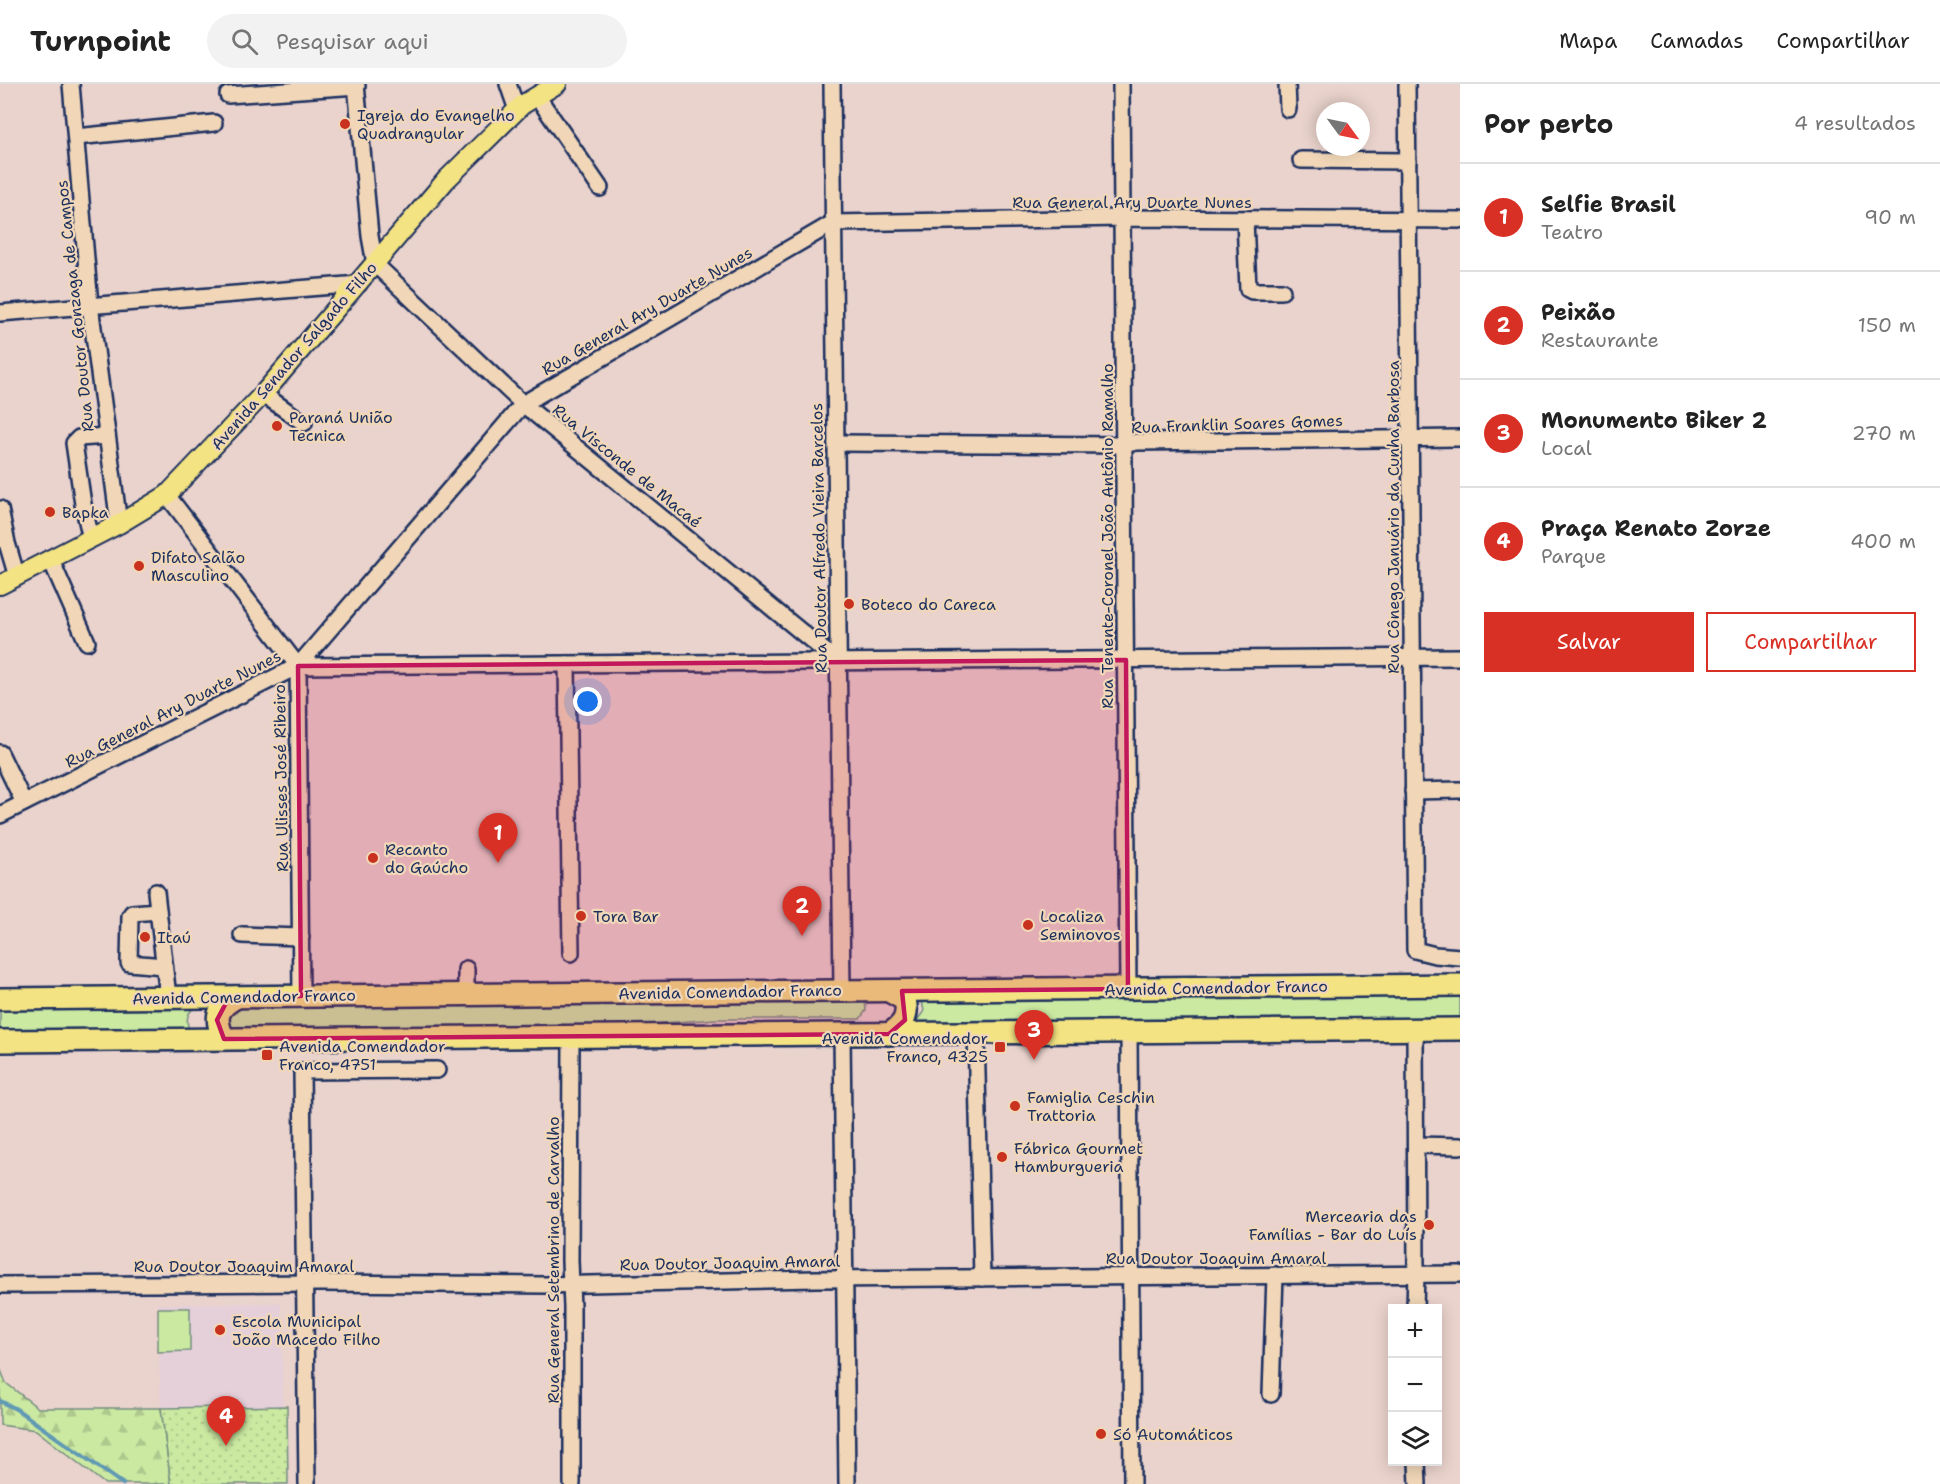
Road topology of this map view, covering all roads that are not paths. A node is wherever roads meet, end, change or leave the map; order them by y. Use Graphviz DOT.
graph roads {
  1 [pos="71,84"];
  2 [pos="508,84"];
  3 [pos="556,84"];
  4 [pos="832,84"];
  5 [pos="1121,84"];
  6 [pos="1287,84"];
  7 [pos="1407,84"];
  8 [pos="356,85"];
  9 [pos="228,95"];
  10 [pos="537,96"];
  11 [pos="1288,109"];
  12 [pos="517,110"];
  13 [pos="214,123"];
  14 [pos="76,137"];
  15 [pos="1300,159"];
  16 [pos="1408,161"];
  17 [pos="600,188"];
  18 [pos="1122,218"];
  19 [pos="1245,219"];
  20 [pos="1460,220"];
  21 [pos="1409,221"];
  22 [pos="834,223"];
  23 [pos="375,264"];
  24 [pos="359,284"];
  25 [pos="1282,291"];
  26 [pos="90,305"];
  27 [pos="0,313"];
  28 [pos="263,394"];
  29 [pos="523,404"];
  30 [pos="304,423"];
  31 [pos="108,436"];
  32 [pos="1410,438"];
  33 [pos="1460,438"];
  34 [pos="836,443"];
  35 [pos="1124,445"];
  36 [pos="167,495"];
  37 [pos="0,509"];
  38 [pos="119,524"];
  39 [pos="91,539"];
  40 [pos="51,560"];
  41 [pos="17,577"];
  42 [pos="0,585"];
  43 [pos="87,642"];
  44 [pos="1412,657"];
  45 [pos="1460,657"];
  46 [pos="1126,660"];
  47 [pos="838,662"];
  48 [pos="567,664"];
  49 [pos="298,666"];
  50 [pos="0,753"];
  51 [pos="1460,790"];
  52 [pos="1413,791"];
  53 [pos="24,803"];
  54 [pos="0,814"];
  55 [pos="156,892"];
  56 [pos="158,911"];
  57 [pos="242,935"];
  58 [pos="301,937"];
  59 [pos="570,953"];
  60 [pos="1459,957"];
  61 [pos="164,966"];
  62 [pos="466,969"];
  63 [pos="1460,986"];
  64 [pos="1128,988"];
  65 [pos="842,991"];
  66 [pos="889,991"];
  67 [pos="466,995"];
  68 [pos="301,996"];
  69 [pos="237,997"];
  70 [pos="168,998"];
  71 [pos="0,999"];
  72 [pos="1460,1029"];
  73 [pos="1415,1030"];
  74 [pos="1129,1032"];
  75 [pos="976,1033"];
  76 [pos="842,1034"];
  77 [pos="889,1034"];
  78 [pos="572,1037"];
  79 [pos="224,1039"];
  80 [pos="0,1041"];
  81 [pos="437,1070"];
  82 [pos="1416,1145"];
  83 [pos="1460,1146"];
  84 [pos="1416,1274"];
  85 [pos="1460,1274"];
  86 [pos="1275,1275"];
  87 [pos="1131,1277"];
  88 [pos="981,1278"];
  89 [pos="845,1279"];
  90 [pos="305,1283"];
  91 [pos="571,1285"];
  92 [pos="0,1286"];
  93 [pos="1415,1304"];
  94 [pos="1271,1394"];
  95 [pos="1417,1466"];
  96 [pos="307,1484"];
  97 [pos="572,1484"];
  98 [pos="847,1484"];
  99 [pos="1132,1484"];
  100 [pos="1418,1484"];
  1 -- 14 [label="street, Rua Doutor Gonzaga de Campos"];
  2 -- 12 [label="street"];
  3 -- 10 [label="main road, Avenida Senador Salgado Filho"];
  4 -- 22 [label="street, Rua Doutor Alfredo Vieira Barcelos"];
  5 -- 18 [label="street, Rua Tenente-Coronel João Antônio Ramalho"];
  6 -- 11 [label="street"];
  7 -- 16 [label="street, Rua Cônego Januário da Cunha Barbosa"];
  8 -- 9 [label="street"];
  8 -- 23 [label="street"];
  10 -- 12 [label="main road, Avenida Senador Salgado Filho"];
  10 -- 17 [label="street"];
  12 -- 23 [label="main road, Avenida Senador Salgado Filho"];
  13 -- 14 [label="street"];
  14 -- 26 [label="street, Rua Doutor Gonzaga de Campos"];
  15 -- 16 [label="street"];
  16 -- 21 [label="street, Rua Cônego Januário da Cunha Barbosa"];
  18 -- 19 [label="street, Rua General Ary Duarte Nunes"];
  18 -- 22 [label="street, Rua General Ary Duarte Nunes"];
  18 -- 35 [label="street, Rua Tenente-Coronel João Antônio Ramalho"];
  19 -- 21 [label="street, Rua General Ary Duarte Nunes"];
  19 -- 25 [label="street"];
  20 -- 21 [label="street, Rua General Ary Duarte Nunes"];
  21 -- 32 [label="street, Rua Cônego Januário da Cunha Barbosa"];
  22 -- 29 [label="street, Rua General Ary Duarte Nunes"];
  22 -- 34 [label="street, Rua Doutor Alfredo Vieira Barcelos"];
  23 -- 24 [label="main road, Avenida Senador Salgado Filho"];
  23 -- 29 [label="street, Rua Visconde de Macaé"];
  24 -- 26 [label="street"];
  24 -- 28 [label="main road, Avenida Senador Salgado Filho"];
  26 -- 27 [label="street"];
  26 -- 31 [label="street, Rua Doutor Gonzaga de Campos"];
  28 -- 30 [label="street"];
  28 -- 36 [label="main road, Avenida Senador Salgado Filho"];
  29 -- 47 [label="street, Rua Visconde de Macaé"];
  29 -- 49 [label="street, Rua General Ary Duarte Nunes"];
  31 -- 38 [label="street, Rua Doutor Gonzaga de Campos"];
  31 -- 39 [label="street"];
  32 -- 33 [label="street, Rua Franklin Soares Gomes"];
  32 -- 35 [label="street, Rua Franklin Soares Gomes"];
  32 -- 44 [label="street, Rua Cônego Januário da Cunha Barbosa"];
  34 -- 35 [label="street, Rua Franklin Soares Gomes"];
  34 -- 47 [label="street, Rua Doutor Alfredo Vieira Barcelos"];
  35 -- 46 [label="street, Rua Tenente-Coronel João Antônio Ramalho"];
  36 -- 38 [label="main road, Avenida Senador Salgado Filho"];
  36 -- 49 [label="street, Rua Ulisses José Ribeiro"];
  37 -- 41 [label="street"];
  38 -- 39 [label="main road, Avenida Senador Salgado Filho"];
  39 -- 40 [label="main road, Avenida Senador Salgado Filho"];
  40 -- 41 [label="main road, Avenida Senador Salgado Filho"];
  40 -- 43 [label="street"];
  41 -- 42 [label="main road, Avenida Senador Salgado Filho"];
  44 -- 45 [label="street"];
  44 -- 46 [label="street"];
  44 -- 52 [label="street, Rua Cônego Januário da Cunha Barbosa"];
  46 -- 47 [label="street"];
  46 -- 64 [label="street, Rua Tenente-Coronel João Antônio Ramalho"];
  47 -- 48 [label="street"];
  47 -- 65 [label="street, Rua Doutor Alfredo Vieira Barcelos"];
  48 -- 49 [label="street"];
  48 -- 59 [label="street"];
  49 -- 53 [label="street, Rua General Ary Duarte Nunes"];
  49 -- 58 [label="street, Rua Ulisses José Ribeiro"];
  50 -- 53 [label="street"];
  51 -- 52 [label="street"];
  52 -- 60 [label="street, Rua Cônego Januário da Cunha Barbosa"];
  53 -- 54 [label="street, Rua General Ary Duarte Nunes"];
  55 -- 56 [label="street"];
  56 -- 61 [label="street"];
  56 -- 61 [label="street"];
  57 -- 58 [label="street"];
  58 -- 68 [label="street, Rua Ulisses José Ribeiro"];
  60 -- 63 [label="street"];
  61 -- 70 [label="street"];
  62 -- 67 [label="street"];
  63 -- 64 [label="highway, Avenida Comendador Franco"];
  64 -- 66 [label="highway, Avenida Comendador Franco"];
  65 -- 66 [label="highway, Avenida Comendador Franco"];
  65 -- 67 [label="highway, Avenida Comendador Franco"];
  66 -- 77 [label="highway"];
  67 -- 68 [label="highway, Avenida Comendador Franco"];
  68 -- 69 [label="highway, Avenida Comendador Franco"];
  69 -- 70 [label="highway, Avenida Comendador Franco"];
  69 -- 79 [label="highway"];
  70 -- 71 [label="highway, Avenida Comendador Franco"];
  72 -- 73 [label="highway"];
  73 -- 74 [label="highway"];
  73 -- 82 [label="street"];
  74 -- 75 [label="highway"];
  74 -- 87 [label="street"];
  75 -- 77 [label="highway"];
  75 -- 88 [label="street"];
  76 -- 77 [label="highway"];
  76 -- 78 [label="highway"];
  76 -- 89 [label="street"];
  78 -- 79 [label="highway"];
  78 -- 91 [label="street, Rua General Setembrino de Carvalho"];
  79 -- 80 [label="highway"];
  81 -- 90 [label="street"];
  82 -- 83 [label="street"];
  82 -- 84 [label="street"];
  84 -- 85 [label="street, Rua Doutor Joaquim Amaral"];
  84 -- 86 [label="street, Rua Doutor Joaquim Amaral"];
  84 -- 93 [label="street"];
  86 -- 87 [label="street, Rua Doutor Joaquim Amaral"];
  86 -- 94 [label="street"];
  87 -- 88 [label="street, Rua Doutor Joaquim Amaral"];
  87 -- 99 [label="street"];
  88 -- 89 [label="street, Rua Doutor Joaquim Amaral"];
  89 -- 91 [label="street, Rua Doutor Joaquim Amaral"];
  89 -- 98 [label="street"];
  90 -- 91 [label="street, Rua Doutor Joaquim Amaral"];
  90 -- 92 [label="street, Rua Doutor Joaquim Amaral"];
  90 -- 96 [label="street"];
  91 -- 97 [label="street, Rua General Setembrino de Carvalho"];
  95 -- 100 [label="street"];
}
